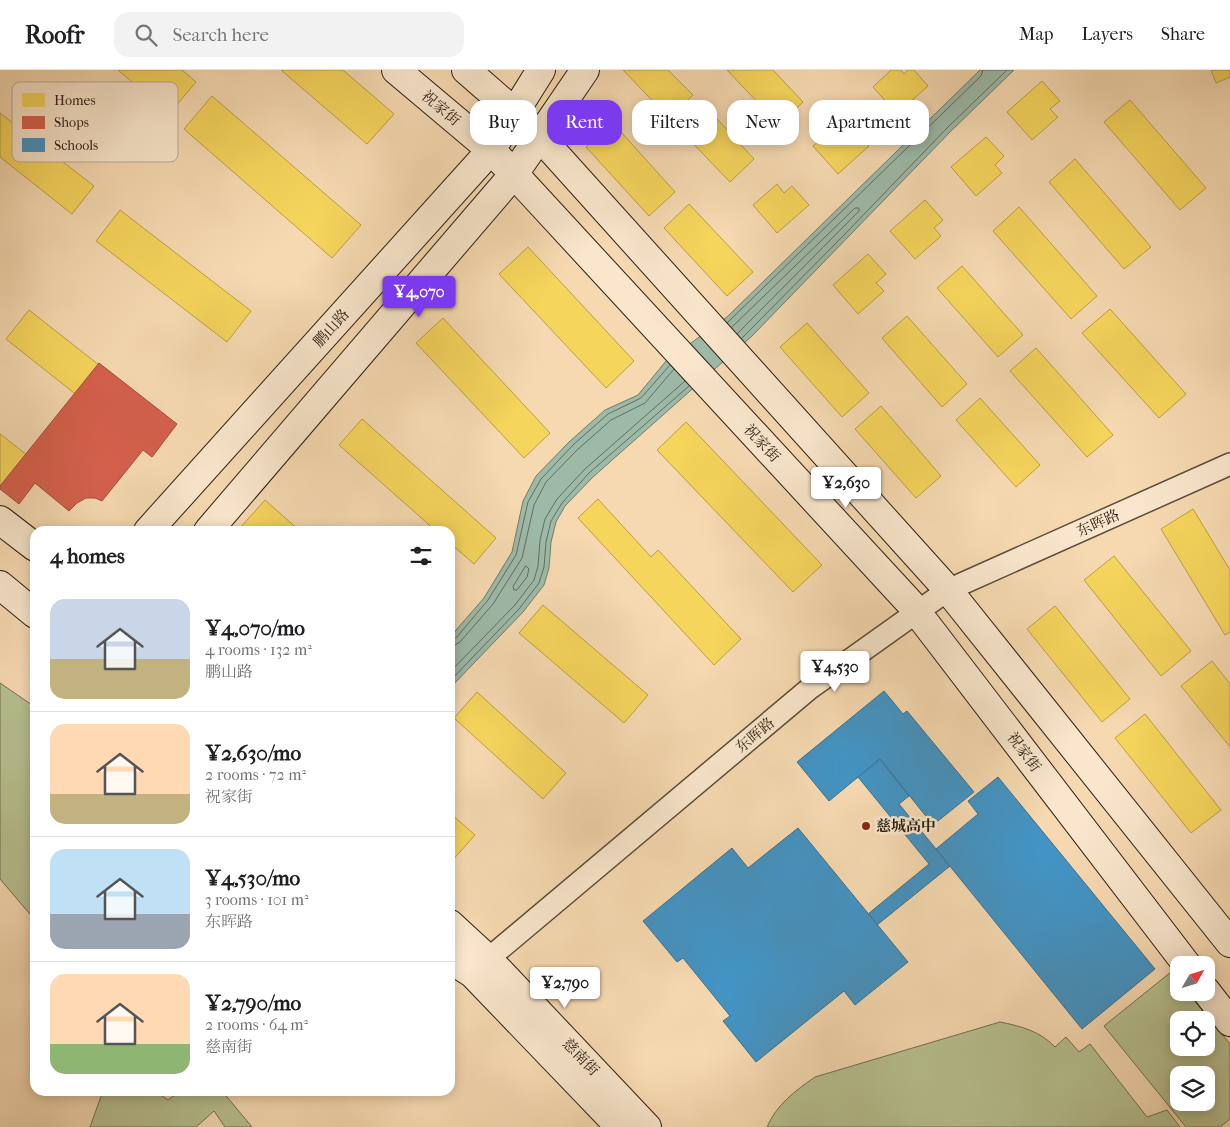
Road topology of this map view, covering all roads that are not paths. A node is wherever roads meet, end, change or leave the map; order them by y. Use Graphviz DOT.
graph roads {
  1 [pos="396,70"];
  2 [pos="466,70"];
  3 [pos="540,70"];
  4 [pos="585,70"];
  5 [pos="500,100"];
  6 [pos="521,100"];
  7 [pos="539,136"];
  8 [pos="493,145"];
  9 [pos="490,150"];
  10 [pos="514,174"];
  11 [pos="1230,464"];
  12 [pos="0,520"];
  13 [pos="152,526"];
  14 [pos="212,526"];
  15 [pos="30,543"];
  16 [pos="0,585"];
  17 [pos="948,590"];
  18 [pos="30,610"];
  19 [pos="917,612"];
  20 [pos="455,931"];
  21 [pos="1230,943"];
  22 [pos="1180,956"];
  23 [pos="455,960"];
  24 [pos="481,967"];
  25 [pos="1214,1001"];
  26 [pos="1230,1022"];
  27 [pos="620,1127"];
  28 [pos="648,1127"];
  1 -- 9 [label="street, 祝家街"];
  2 -- 5 [label="street"];
  3 -- 6 [label="street, 鹏山路"];
  4 -- 7 [label="street"];
  7 -- 10 [label="street"];
  7 -- 17 [label="street"];
  8 -- 9 [label="street, 鹏山路"];
  9 -- 10 [label="street, 祝家街"];
  9 -- 13 [label="street, 鹏山路"];
  10 -- 14 [label="street"];
  10 -- 19 [label="street, 祝家街"];
  11 -- 17 [label="street, 东晖路"];
  12 -- 15 [label="street"];
  16 -- 18 [label="street"];
  17 -- 19 [label="street, 东晖路"];
  17 -- 21 [label="street"];
  19 -- 22 [label="street, 祝家街"];
  19 -- 24 [label="street, 东晖路"];
  20 -- 24 [label="street, 慈南街"];
  23 -- 24 [label="street, 慈南街"];
  24 -- 27 [label="street, 慈南街"];
  24 -- 28 [label="street, 慈南街"];
  25 -- 26 [label="street"];
}
